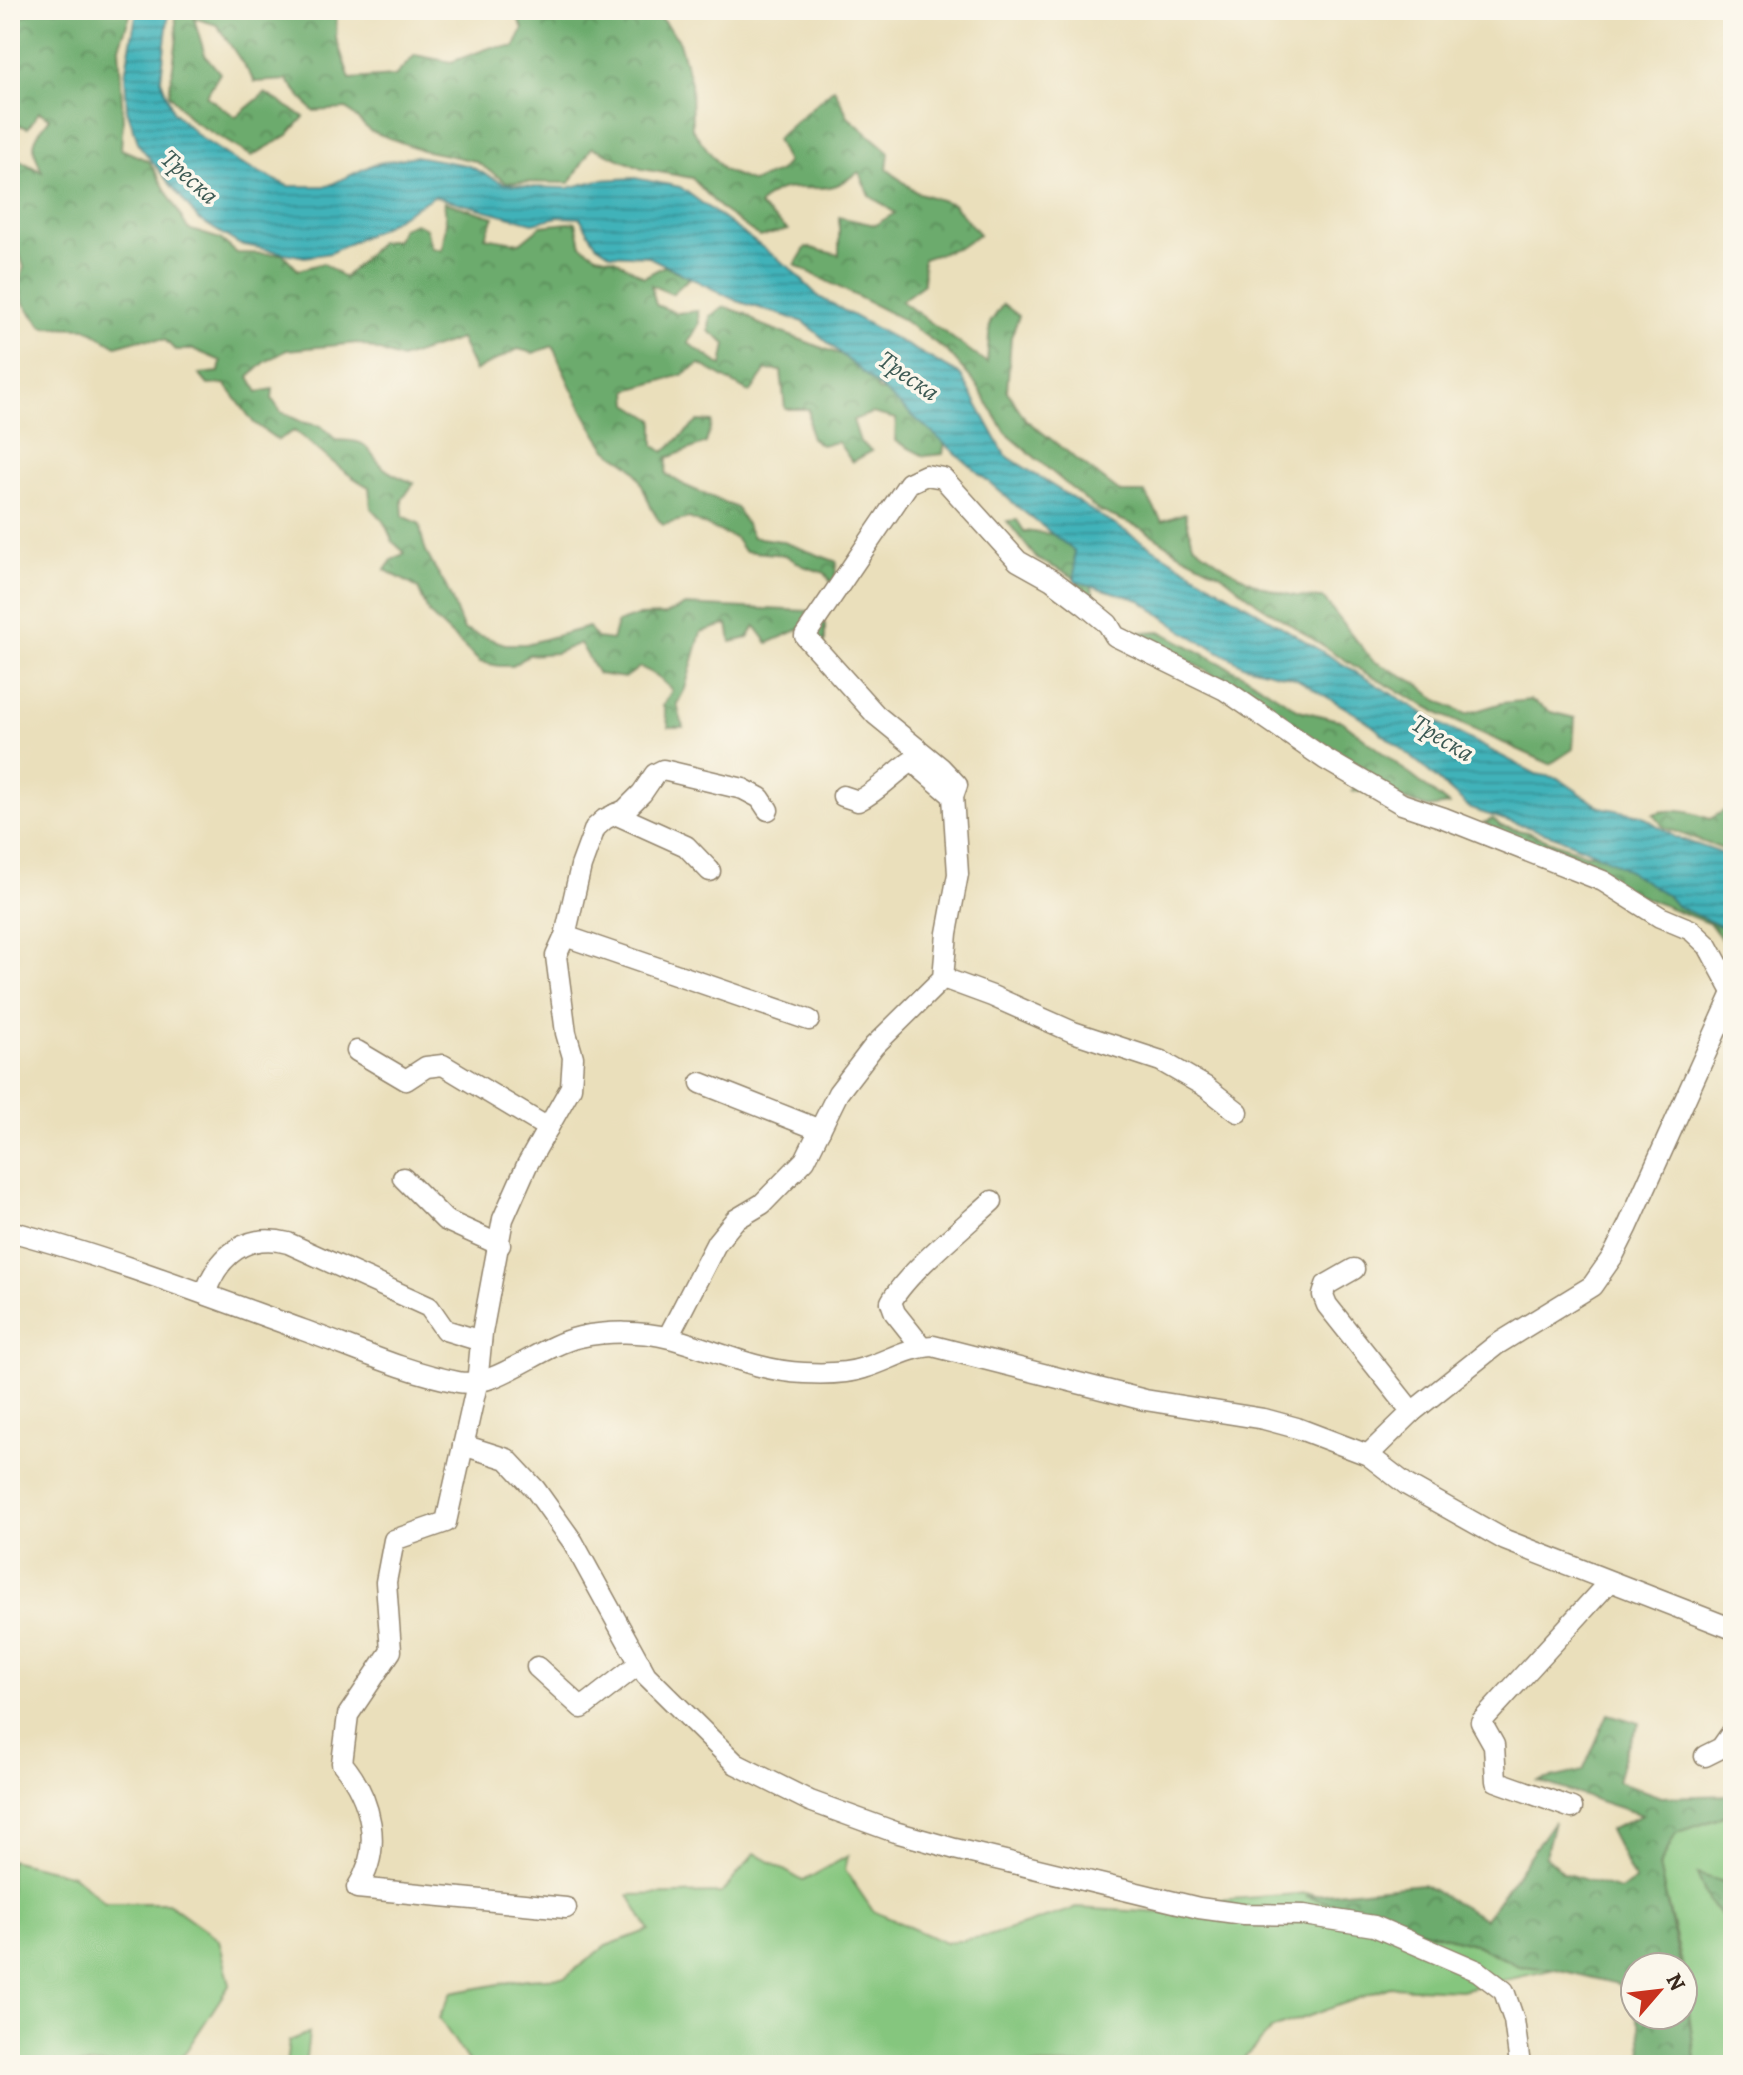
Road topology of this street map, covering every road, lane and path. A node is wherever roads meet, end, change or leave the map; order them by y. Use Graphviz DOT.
graph roads {
  1 [pos="843,796"];
  2 [pos="953,796"];
  3 [pos="768,810"];
  4 [pos="615,814"];
  5 [pos="710,871"];
  6 [pos="565,936"];
  7 [pos="943,978"];
  8 [pos="1733,992"];
  9 [pos="809,1020"];
  10 [pos="357,1051"];
  11 [pos="701,1083"];
  12 [pos="1238,1112"];
  13 [pos="548,1128"];
  14 [pos="820,1130"];
  15 [pos="403,1178"];
  16 [pos="992,1201"];
  17 [pos="10,1231"];
  18 [pos="500,1245"];
  19 [pos="1354,1269"];
  20 [pos="205,1294"];
  21 [pos="668,1337"];
  22 [pos="481,1341"];
  23 [pos="922,1347"];
  24 [pos="477,1384"];
  25 [pos="1412,1412"];
  26 [pos="463,1445"];
  27 [pos="1368,1455"];
  28 [pos="1609,1582"];
  29 [pos="1733,1629"];
  30 [pos="640,1663"];
  31 [pos="537,1667"];
  32 [pos="1733,1731"];
  33 [pos="1705,1756"];
  34 [pos="1572,1808"];
  35 [pos="566,1908"];
  36 [pos="1520,2065"];
  1 -- 2 [label="street"];
  2 -- 7 [label="street"];
  2 -- 8 [label="street"];
  3 -- 4 [label="street"];
  4 -- 5 [label="street"];
  4 -- 6 [label="street"];
  6 -- 9 [label="street"];
  6 -- 13 [label="street"];
  7 -- 12 [label="street"];
  7 -- 14 [label="street"];
  8 -- 25 [label="street"];
  10 -- 13 [label="street"];
  11 -- 14 [label="street"];
  13 -- 18 [label="street"];
  14 -- 21 [label="street"];
  15 -- 18 [label="street"];
  16 -- 23 [label="street"];
  17 -- 20 [label="street"];
  18 -- 22 [label="street"];
  19 -- 25 [label="street"];
  20 -- 22 [label="street"];
  20 -- 24 [label="street"];
  21 -- 23 [label="street"];
  21 -- 24 [label="street"];
  22 -- 24 [label="street"];
  23 -- 27 [label="street"];
  24 -- 26 [label="street"];
  25 -- 27 [label="street"];
  26 -- 30 [label="street"];
  26 -- 35 [label="street"];
  27 -- 28 [label="street"];
  28 -- 29 [label="street"];
  28 -- 34 [label="street"];
  30 -- 31 [label="street"];
  30 -- 36 [label="street"];
  32 -- 33 [label="street"];
}
